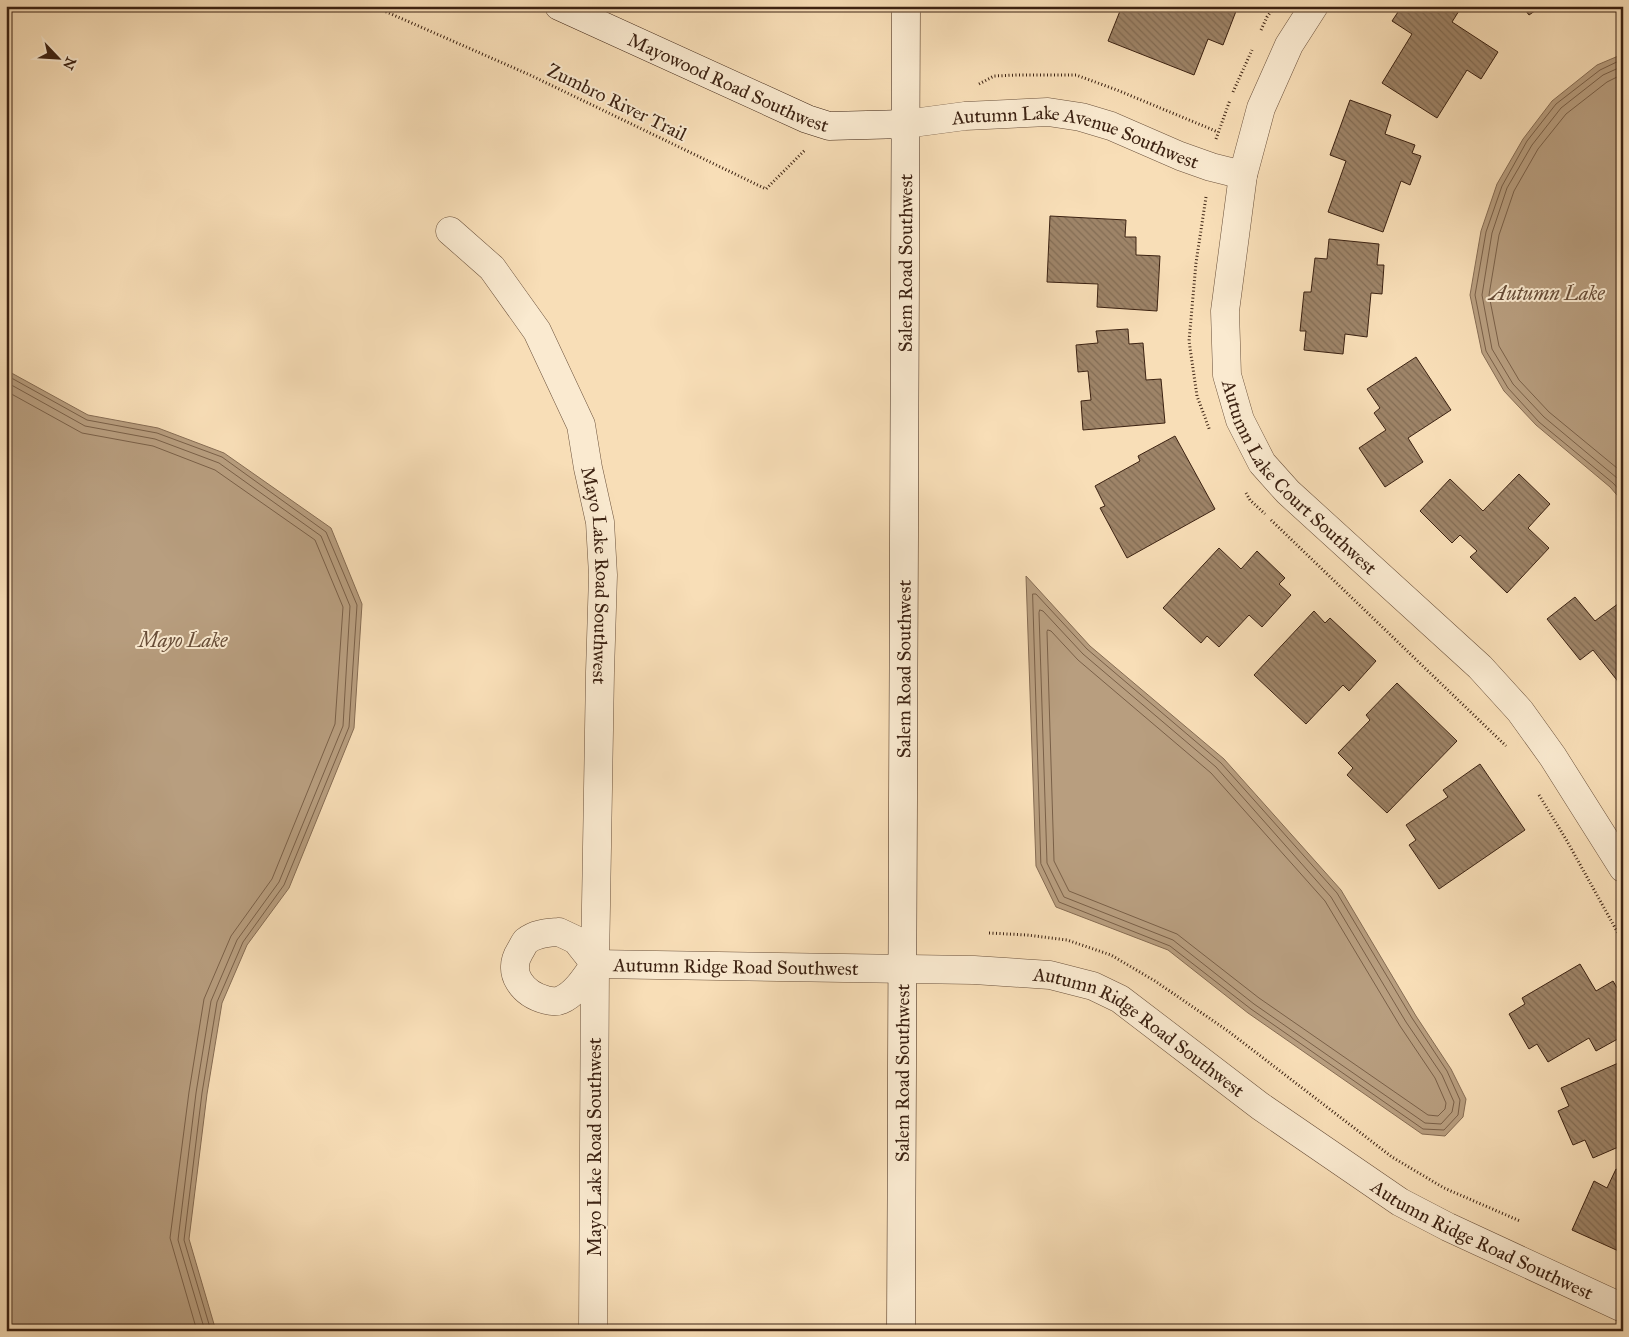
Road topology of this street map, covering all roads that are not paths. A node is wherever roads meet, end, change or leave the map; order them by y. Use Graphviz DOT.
graph roads {
  1 [pos="559,6"];
  2 [pos="906,6"];
  3 [pos="1314,6"];
  4 [pos="905,124"];
  5 [pos="1243,175"];
  6 [pos="450,231"];
  7 [pos="1623,868"];
  8 [pos="595,964"];
  9 [pos="902,969"];
  10 [pos="1623,1308"];
  11 [pos="592,1331"];
  12 [pos="901,1331"];
  1 -- 4 [label="street, Mayowood Road Southwest"];
  2 -- 4 [label="street, Salem Road Southwest"];
  3 -- 5 [label="street, Autumn Lake Court Southwest"];
  4 -- 5 [label="street, Autumn Lake Avenue Southwest"];
  4 -- 9 [label="street, Salem Road Southwest"];
  5 -- 7 [label="street, Autumn Lake Court Southwest"];
  6 -- 8 [label="street, Mayo Lake Road Southwest"];
  8 -- 9 [label="street, Autumn Ridge Road Southwest"];
  8 -- 11 [label="street, Mayo Lake Road Southwest"];
  9 -- 10 [label="street, Autumn Ridge Road Southwest"];
  9 -- 12 [label="street, Salem Road Southwest"];
}
